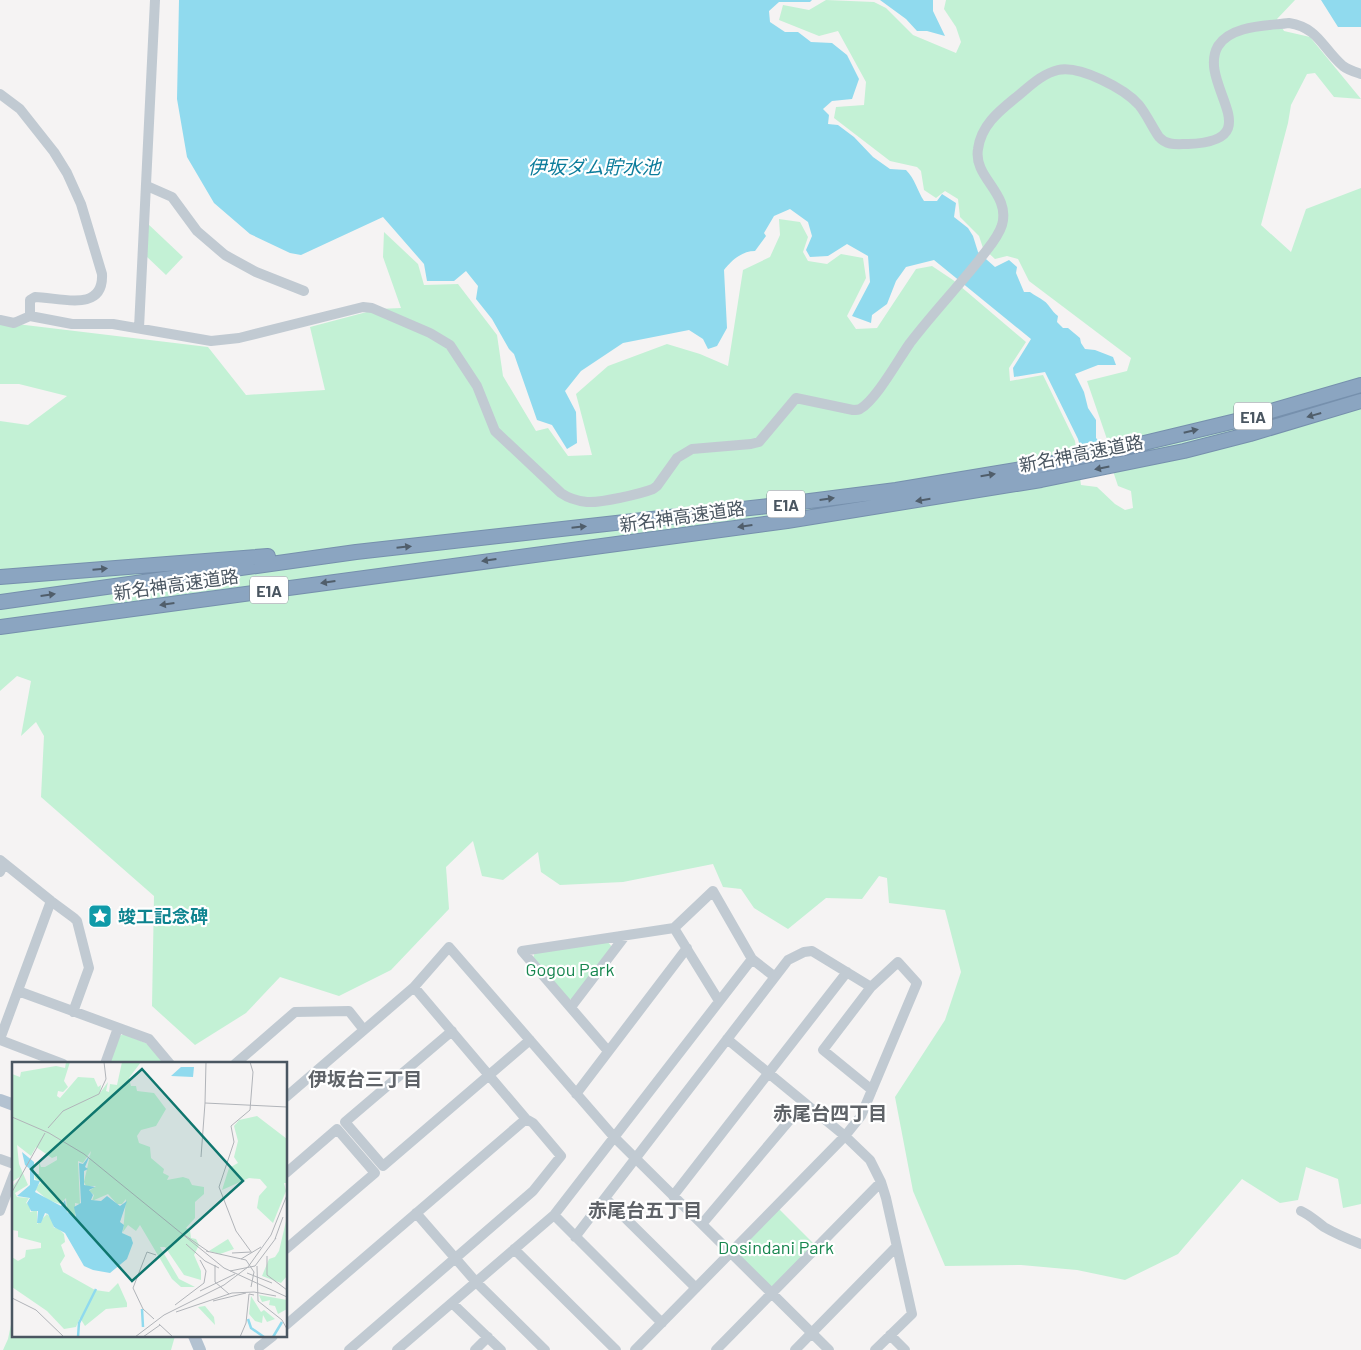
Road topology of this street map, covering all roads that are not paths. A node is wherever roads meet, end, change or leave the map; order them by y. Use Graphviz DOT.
graph roads {
  1 [pos="156,0"];
  2 [pos="1361,74"];
  3 [pos="0,94"];
  4 [pos="147,186"];
  5 [pos="304,291"];
  6 [pos="30,316"];
  7 [pos="0,320"];
  8 [pos="139,328"];
  9 [pos="1361,385"];
  10 [pos="1361,401"];
  11 [pos="1040,473"];
  12 [pos="356,552"];
  13 [pos="0,577"];
  14 [pos="0,602"];
  15 [pos="5,627"];
  16 [pos="1,865"];
  17 [pos="51,901"];
  18 [pos="674,928"];
  19 [pos="624,936"];
  20 [pos="687,948"];
  21 [pos="752,959"];
  22 [pos="846,972"];
  23 [pos="775,977"];
  24 [pos="414,987"];
  25 [pos="871,987"];
  26 [pos="18,991"];
  27 [pos="719,1001"];
  28 [pos="570,1007"];
  29 [pos="73,1012"];
  30 [pos="118,1028"];
  31 [pos="364,1030"];
  32 [pos="452,1031"];
  33 [pos="727,1039"];
  34 [pos="0,1040"];
  35 [pos="530,1040"];
  36 [pos="608,1051"];
  37 [pos="57,1062"];
  38 [pos="106,1062"];
  39 [pos="168,1062"];
  40 [pos="237,1062"];
  41 [pos="768,1073"];
  42 [pos="489,1074"];
  43 [pos="872,1090"];
  44 [pos="576,1094"];
  45 [pos="288,1095"];
  46 [pos="0,1100"];
  47 [pos="804,1103"];
  48 [pos="12,1104"];
  49 [pos="526,1118"];
  50 [pos="846,1136"];
  51 [pos="614,1137"];
  52 [pos="635,1158"];
  53 [pos="0,1159"];
  54 [pos="12,1163"];
  55 [pos="288,1171"];
  56 [pos="12,1179"];
  57 [pos="881,1182"];
  58 [pos="673,1196"];
  59 [pos="605,1198"];
  60 [pos="0,1211"];
  61 [pos="1301,1211"];
  62 [pos="416,1213"];
  63 [pos="554,1215"];
  64 [pos="702,1224"];
  65 [pos="575,1237"];
  66 [pos="1361,1244"];
  67 [pos="288,1247"];
  68 [pos="896,1248"];
  69 [pos="514,1249"];
  70 [pos="731,1253"];
  71 [pos="455,1259"];
  72 [pos="476,1282"];
  73 [pos="696,1288"];
  74 [pos="772,1294"];
  75 [pos="452,1302"];
  76 [pos="288,1323"];
  77 [pos="662,1323"];
  78 [pos="812,1333"];
  79 [pos="890,1335"];
  80 [pos="488,1337"];
  81 [pos="195,1338"];
  82 [pos="271,1338"];
  83 [pos="260,1348"];
  84 [pos="200,1350"];
  85 [pos="350,1350"];
  86 [pos="397,1350"];
  87 [pos="475,1350"];
  88 [pos="501,1350"];
  89 [pos="545,1350"];
  90 [pos="616,1350"];
  91 [pos="636,1350"];
  92 [pos="716,1350"];
  93 [pos="795,1350"];
  94 [pos="829,1350"];
  95 [pos="875,1350"];
  96 [pos="905,1350"];
  1 -- 4 [label="street"];
  2 -- 8 [label="street"];
  3 -- 6 [label="street"];
  4 -- 5 [label="street"];
  4 -- 8 [label="street"];
  6 -- 7 [label="street"];
  6 -- 8 [label="street"];
  11 -- 9 [label="highway, 新名神高速道路 / E1A, one-way"];
  10 -- 11 [label="highway, 新名神高速道路 / E1A, one-way"];
  12 -- 11 [label="highway, 新名神高速道路 / E1A, one-way"];
  11 -- 15 [label="highway, 新名神高速道路 / E1A, one-way"];
  13 -- 12 [label="highway, one-way"];
  14 -- 12 [label="highway, 新名神高速道路 / E1A, one-way"];
  16 -- 17 [label="street"];
  17 -- 26 [label="street"];
  17 -- 29 [label="street"];
  18 -- 19 [label="street"];
  18 -- 20 [label="street"];
  18 -- 21 [label="street"];
  19 -- 28 [label="street"];
  19 -- 28 [label="street"];
  20 -- 27 [label="street"];
  20 -- 36 [label="street"];
  21 -- 23 [label="street"];
  21 -- 27 [label="street"];
  22 -- 23 [label="street"];
  22 -- 25 [label="street"];
  22 -- 41 [label="street"];
  23 -- 33 [label="street"];
  24 -- 31 [label="street"];
  24 -- 32 [label="street"];
  24 -- 35 [label="street"];
  25 -- 43 [label="street"];
  25 -- 43 [label="street"];
  26 -- 29 [label="street"];
  26 -- 34 [label="street"];
  27 -- 51 [label="street"];
  28 -- 36 [label="street"];
  29 -- 30 [label="street"];
  30 -- 38 [label="street"];
  30 -- 39 [label="street"];
  31 -- 40 [label="street"];
  31 -- 45 [label="street"];
  32 -- 42 [label="street"];
  32 -- 42 [label="street"];
  33 -- 41 [label="street"];
  33 -- 52 [label="street"];
  34 -- 37 [label="street"];
  35 -- 42 [label="street"];
  35 -- 44 [label="street"];
  36 -- 44 [label="street"];
  41 -- 47 [label="street"];
  41 -- 58 [label="street"];
  42 -- 49 [label="street"];
  43 -- 50 [label="street"];
  44 -- 51 [label="street"];
  46 -- 48 [label="main road"];
  47 -- 50 [label="street"];
  47 -- 64 [label="street"];
  49 -- 62 [label="street"];
  49 -- 71 [label="street"];
  50 -- 57 [label="street"];
  50 -- 70 [label="street"];
  51 -- 52 [label="street"];
  51 -- 63 [label="street"];
  52 -- 58 [label="street"];
  52 -- 59 [label="street"];
  53 -- 54 [label="street"];
  55 -- 67 [label="street"];
  56 -- 60 [label="street"];
  57 -- 68 [label="street"];
  57 -- 74 [label="street"];
  58 -- 64 [label="street"];
  59 -- 65 [label="street"];
  59 -- 73 [label="street"];
  61 -- 66 [label="street"];
  62 -- 71 [label="street"];
  62 -- 76 [label="street"];
  63 -- 65 [label="street"];
  63 -- 69 [label="street"];
  64 -- 70 [label="street"];
  65 -- 77 [label="street"];
  68 -- 78 [label="street"];
  68 -- 79 [label="street"];
  69 -- 72 [label="street"];
  69 -- 90 [label="street"];
  70 -- 73 [label="street"];
  70 -- 74 [label="street"];
  71 -- 72 [label="street"];
  71 -- 85 [label="street"];
  72 -- 75 [label="street"];
  72 -- 89 [label="street"];
  73 -- 77 [label="street"];
  74 -- 78 [label="street"];
  74 -- 92 [label="street"];
  75 -- 80 [label="street"];
  75 -- 86 [label="street"];
  77 -- 91 [label="street"];
  78 -- 93 [label="street"];
  78 -- 94 [label="street"];
  79 -- 95 [label="street"];
  79 -- 96 [label="street"];
  80 -- 87 [label="street"];
  80 -- 88 [label="street"];
  81 -- 84 [label="main road"];
  82 -- 83 [label="street"];
}
